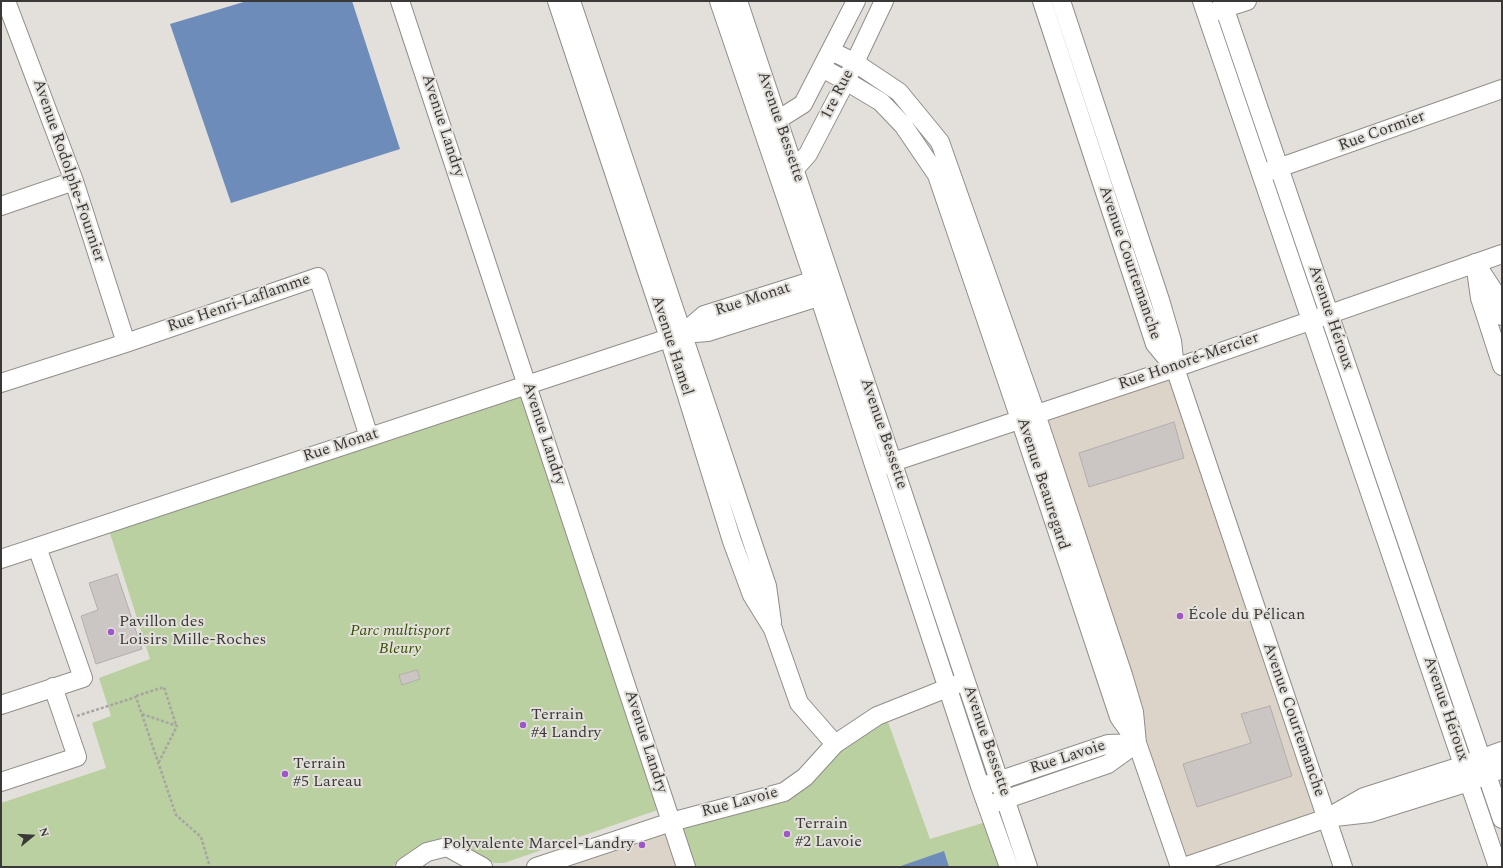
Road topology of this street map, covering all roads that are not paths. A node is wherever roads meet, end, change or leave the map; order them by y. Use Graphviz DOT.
graph roads {
  1 [pos="6,1"];
  2 [pos="400,1"];
  3 [pos="557,1"];
  4 [pos="572,1"];
  5 [pos="719,1"];
  6 [pos="738,1"];
  7 [pos="856,1"];
  8 [pos="884,1"];
  9 [pos="1042,1"];
  10 [pos="1061,1"];
  11 [pos="1247,1"];
  12 [pos="1223,5"];
  13 [pos="1204,8"];
  14 [pos="831,51"];
  15 [pos="583,57"];
  16 [pos="854,62"];
  17 [pos="822,68"];
  18 [pos="846,80"];
  19 [pos="1502,89"];
  20 [pos="1252,91"];
  21 [pos="1236,98"];
  22 [pos="770,125"];
  23 [pos="1110,148"];
  24 [pos="1093,154"];
  25 [pos="794,170"];
  26 [pos="1270,171"];
  27 [pos="780,180"];
  28 [pos="74,181"];
  29 [pos="1,206"];
  30 [pos="960,220"];
  31 [pos="1502,254"];
  32 [pos="1475,263"];
  33 [pos="824,286"];
  34 [pos="1502,316"];
  35 [pos="1320,317"];
  36 [pos="676,336"];
  37 [pos="126,343"];
  38 [pos="1502,366"];
  39 [pos="1175,368"];
  40 [pos="1,383"];
  41 [pos="527,385"];
  42 [pos="1028,417"];
  43 [pos="369,437"];
  44 [pos="892,462"];
  45 [pos="874,468"];
  46 [pos="1408,544"];
  47 [pos="37,547"];
  48 [pos="1390,551"];
  49 [pos="1,559"];
  50 [pos="966,681"];
  51 [pos="53,687"];
  52 [pos="949,688"];
  53 [pos="1,704"];
  54 [pos="1137,743"];
  55 [pos="835,744"];
  56 [pos="1502,751"];
  57 [pos="1490,767"];
  58 [pos="1467,773"];
  59 [pos="999,781"];
  60 [pos="1,782"];
  61 [pos="980,786"];
  62 [pos="1005,799"];
  63 [pos="987,806"];
  64 [pos="1327,818"];
  65 [pos="1502,819"];
  66 [pos="671,822"];
  67 [pos="422,861"];
  68 [pos="405,867"];
  69 [pos="483,867"];
  70 [pos="536,867"];
  71 [pos="686,867"];
  72 [pos="1009,867"];
  73 [pos="1028,867"];
  74 [pos="1180,867"];
  75 [pos="1184,867"];
  76 [pos="1343,867"];
  77 [pos="1498,867"];
  1 -- 28 [label="street, Avenue Rodolphe-Fournier"];
  2 -- 41 [label="street, Avenue Landry"];
  3 -- 15 [label="street, Avenue Hamel"];
  4 -- 15 [label="street, Avenue Hamel"];
  5 -- 22 [label="street, Avenue Bessette"];
  6 -- 22 [label="street, Avenue Bessette"];
  7 -- 14 [label="street, 1re Rue"];
  8 -- 16 [label="street, 1re Rue"];
  9 -- 24 [label="street, Avenue Courtemanche"];
  10 -- 23 [label="street, Avenue Courtemanche"];
  11 -- 12 [label="street"];
  12 -- 13 [label="street"];
  12 -- 20 [label="street, Avenue Héroux"];
  13 -- 21 [label="street, Avenue Héroux"];
  14 -- 16 [label="street, Avenue Beauregard"];
  14 -- 17 [label="street, 1re Rue"];
  15 -- 36 [label="street, Avenue Hamel"];
  16 -- 18 [label="street, 1re Rue"];
  16 -- 30 [label="street, Avenue Beauregard"];
  17 -- 18 [label="street, Avenue Beauregard"];
  17 -- 22 [label="street, 1re Rue"];
  18 -- 25 [label="street, 1re Rue"];
  18 -- 30 [label="street, Avenue Beauregard"];
  19 -- 26 [label="street, Rue Cormier"];
  20 -- 21 [label="street"];
  20 -- 26 [label="street, Avenue Héroux"];
  21 -- 26 [label="street, Avenue Héroux"];
  22 -- 25 [label="street, Avenue Bessette"];
  22 -- 27 [label="street, Avenue Bessette"];
  23 -- 24 [label="street"];
  23 -- 39 [label="street, Avenue Courtemanche"];
  24 -- 39 [label="street, Avenue Courtemanche"];
  25 -- 27 [label="street, 1re Rue"];
  25 -- 33 [label="street, Avenue Bessette"];
  26 -- 35 [label="street, Avenue Héroux"];
  27 -- 33 [label="street, Avenue Bessette"];
  28 -- 29 [label="street"];
  28 -- 37 [label="street, Avenue Rodolphe-Fournier"];
  30 -- 42 [label="street, Avenue Beauregard"];
  31 -- 32 [label="street, Rue Honoré-Mercier"];
  32 -- 34 [label="street"];
  32 -- 35 [label="street, Rue Honoré-Mercier"];
  32 -- 38 [label="street"];
  33 -- 36 [label="street, Rue Monat"];
  33 -- 44 [label="street, Avenue Bessette"];
  33 -- 45 [label="street, Avenue Bessette"];
  35 -- 39 [label="street, Rue Honoré-Mercier"];
  35 -- 46 [label="street, Avenue Héroux"];
  35 -- 48 [label="street, Avenue Héroux"];
  36 -- 41 [label="street, Rue Monat"];
  36 -- 55 [label="street, Avenue Hamel"];
  37 -- 40 [label="street, Rue Henri-Laflamme"];
  37 -- 43 [label="street, Rue Henri-Laflamme"];
  39 -- 42 [label="street, Rue Honoré-Mercier"];
  39 -- 64 [label="street, Avenue Courtemanche"];
  41 -- 43 [label="street, Rue Monat"];
  41 -- 66 [label="street, Avenue Landry"];
  42 -- 44 [label="street, Rue Honoré-Mercier"];
  42 -- 54 [label="street, Avenue Beauregard"];
  43 -- 47 [label="street, Rue Monat"];
  44 -- 45 [label="street, Rue Honoré-Mercier"];
  44 -- 50 [label="street, Avenue Bessette"];
  45 -- 52 [label="street, Avenue Bessette"];
  46 -- 48 [label="street"];
  46 -- 57 [label="street, Avenue Héroux"];
  47 -- 49 [label="street, Rue Monat"];
  47 -- 51 [label="street"];
  48 -- 58 [label="street, Avenue Héroux"];
  50 -- 52 [label="street, Rue Lavoie"];
  50 -- 59 [label="street, Avenue Bessette"];
  51 -- 53 [label="street"];
  51 -- 60 [label="street"];
  52 -- 55 [label="street, Rue Lavoie"];
  52 -- 61 [label="street, Avenue Bessette"];
  54 -- 59 [label="street, Rue Lavoie"];
  54 -- 62 [label="street, Rue Lavoie"];
  54 -- 74 [label="street, Avenue Beauregard"];
  55 -- 66 [label="street, Rue Lavoie"];
  56 -- 57 [label="street"];
  57 -- 58 [label="street"];
  57 -- 65 [label="street, Avenue Héroux"];
  58 -- 64 [label="street"];
  58 -- 77 [label="street, Avenue Héroux"];
  59 -- 61 [label="street, Rue Lavoie"];
  59 -- 62 [label="street, Avenue Bessette"];
  61 -- 63 [label="street, Avenue Bessette"];
  62 -- 63 [label="street, Rue Lavoie"];
  62 -- 73 [label="street, Avenue Bessette"];
  63 -- 72 [label="street, Avenue Bessette"];
  64 -- 75 [label="street"];
  64 -- 76 [label="street, Avenue Courtemanche"];
  66 -- 70 [label="street, Rue Lavoie"];
  66 -- 71 [label="street, Avenue Landry"];
  67 -- 68 [label="street"];
  67 -- 69 [label="street"];
}
